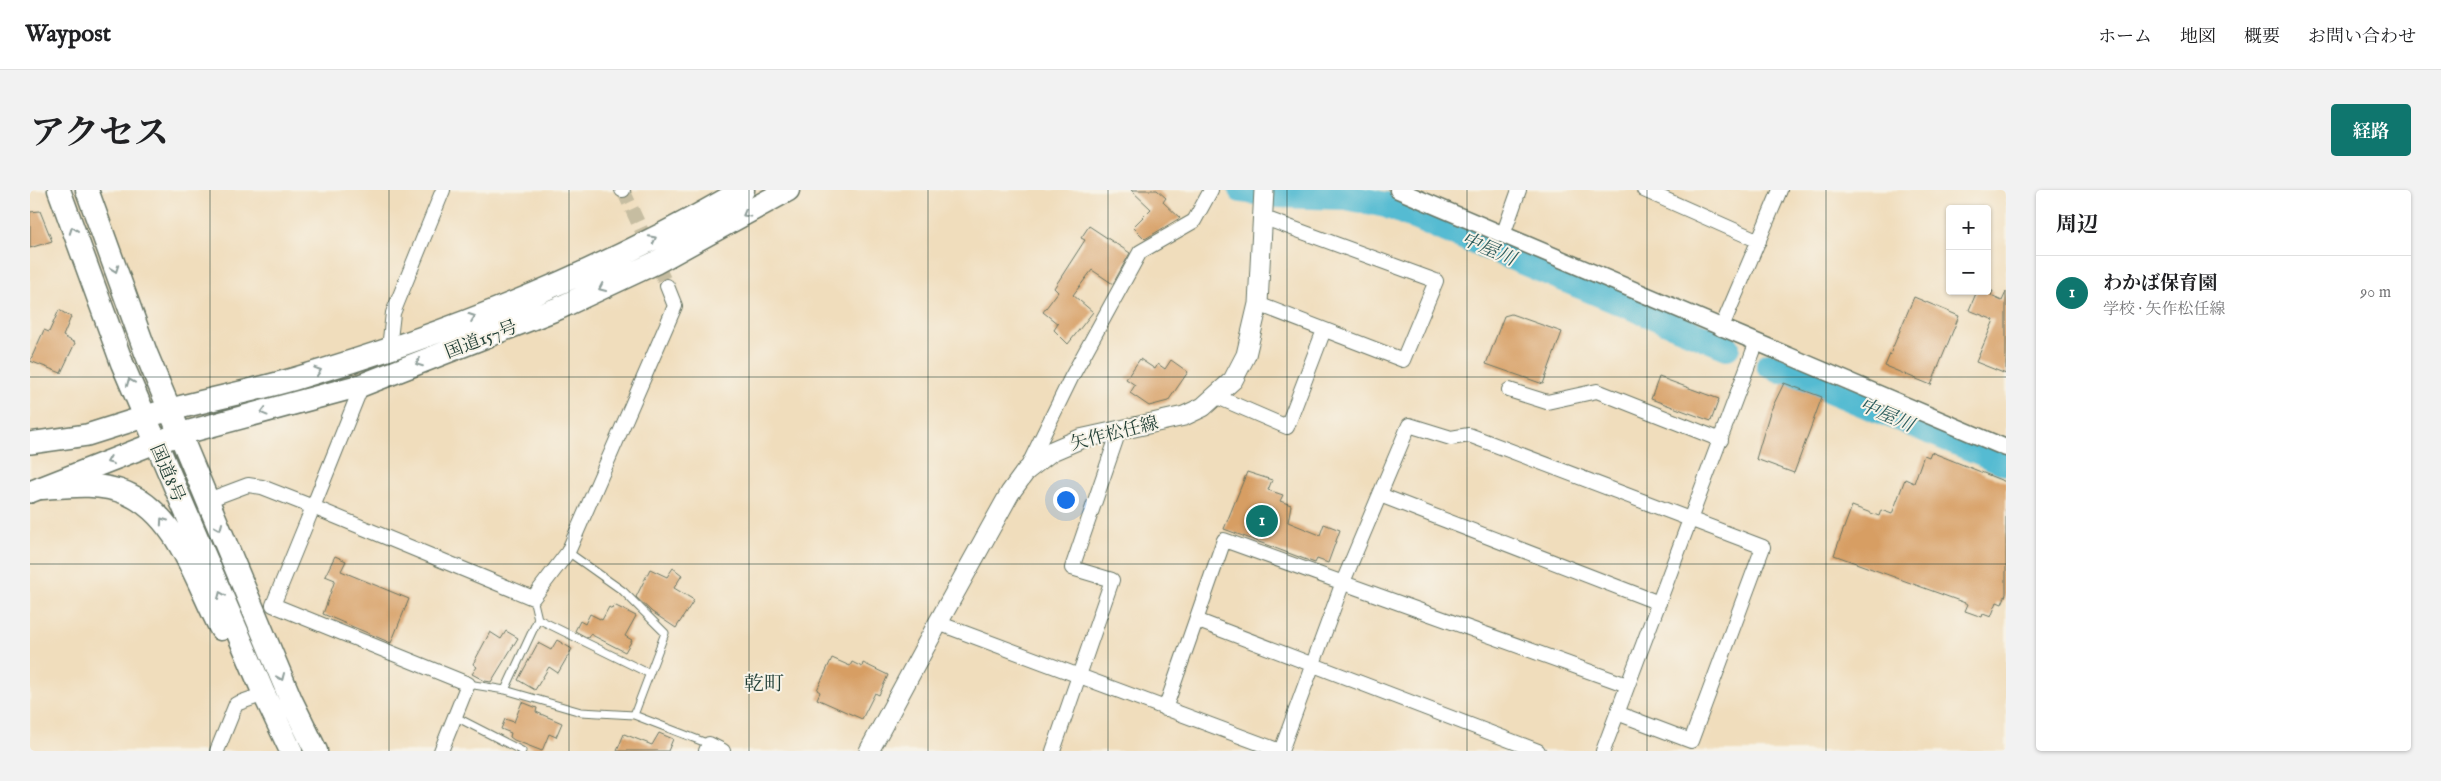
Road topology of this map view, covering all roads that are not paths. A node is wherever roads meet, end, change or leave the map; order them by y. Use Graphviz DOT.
graph roads {
  1 [pos="59,190"];
  2 [pos="87,190"];
  3 [pos="443,190"];
  4 [pos="743,190"];
  5 [pos="788,190"];
  6 [pos="1211,190"];
  7 [pos="1264,190"];
  8 [pos="1398,190"];
  9 [pos="1519,190"];
  10 [pos="1644,190"];
  11 [pos="1780,190"];
  12 [pos="1262,213"];
  13 [pos="1503,235"];
  14 [pos="1759,241"];
  15 [pos="668,286"];
  16 [pos="1258,304"];
  17 [pos="1721,329"];
  18 [pos="1324,330"];
  19 [pos="1756,344"];
  20 [pos="389,348"];
  21 [pos="362,385"];
  22 [pos="1509,390"];
  23 [pos="1215,396"];
  24 [pos="170,410"];
  25 [pos="144,417"];
  26 [pos="1119,431"];
  27 [pos="180,434"];
  28 [pos="1721,440"];
  29 [pos="155,443"];
  30 [pos="30,444"];
  31 [pos="2006,448"];
  32 [pos="1026,471"];
  33 [pos="36,490"];
  34 [pos="1380,495"];
  35 [pos="208,500"];
  36 [pos="313,507"];
  37 [pos="1691,521"];
  38 [pos="568,552"];
  39 [pos="1343,582"];
  40 [pos="534,598"];
  41 [pos="1659,603"];
  42 [pos="538,619"];
  43 [pos="1196,620"];
  44 [pos="938,623"];
  45 [pos="1313,664"];
  46 [pos="648,673"];
  47 [pos="1078,676"];
  48 [pos="468,684"];
  49 [pos="1627,684"];
  50 [pos="261,688"];
  51 [pos="505,690"];
  52 [pos="1165,709"];
  53 [pos="1617,713"];
  54 [pos="634,715"];
  55 [pos="454,716"];
  56 [pos="708,748"];
  57 [pos="217,751"];
  58 [pos="291,751"];
  59 [pos="316,751"];
  60 [pos="441,751"];
  61 [pos="522,751"];
  62 [pos="722,751"];
  63 [pos="869,751"];
  64 [pos="1053,751"];
  65 [pos="1280,751"];
  66 [pos="1538,751"];
  67 [pos="1603,751"];
  25 -- 1 [label="highway, 国道8号, one-way"];
  2 -- 24 [label="highway, 国道8号, one-way"];
  3 -- 20 [label="street"];
  20 -- 4 [label="highway, 国道157号, one-way"];
  5 -- 21 [label="highway, 国道157号, one-way"];
  6 -- 32 [label="street"];
  7 -- 12 [label="main road, 矢作松任線"];
  8 -- 13 [label="street"];
  9 -- 13 [label="street"];
  10 -- 14 [label="street"];
  11 -- 14 [label="street"];
  12 -- 16 [label="main road, 矢作松任線"];
  12 -- 18 [label="street"];
  13 -- 17 [label="street"];
  14 -- 17 [label="street"];
  15 -- 38 [label="street"];
  16 -- 18 [label="street"];
  16 -- 23 [label="main road, 矢作松任線"];
  17 -- 19 [label="street"];
  18 -- 23 [label="street"];
  19 -- 28 [label="street"];
  19 -- 31 [label="street"];
  24 -- 20 [label="highway, 国道157号, one-way"];
  21 -- 27 [label="highway, 国道157号, one-way"];
  21 -- 36 [label="street"];
  22 -- 28 [label="street"];
  23 -- 26 [label="main road, 矢作松任線"];
  24 -- 25 [label="highway, 国道157号"];
  24 -- 27 [label="highway, 国道8号"];
  25 -- 29 [label="highway, 国道8号"];
  25 -- 30 [label="main road"];
  26 -- 32 [label="main road, 矢作松任線"];
  26 -- 47 [label="street"];
  27 -- 29 [label="highway, 国道157号"];
  27 -- 35 [label="highway, 国道8号"];
  28 -- 37 [label="street"];
  29 -- 33 [label="main road, one-way"];
  50 -- 29 [label="highway, 国道8号, one-way"];
  32 -- 44 [label="main road, 矢作松任線"];
  50 -- 33 [label="highway, one-way"];
  34 -- 37 [label="street"];
  34 -- 39 [label="street"];
  34 -- 41 [label="street"];
  35 -- 36 [label="street"];
  35 -- 59 [label="highway, 国道8号, one-way"];
  36 -- 40 [label="street"];
  36 -- 48 [label="street"];
  37 -- 41 [label="street"];
  37 -- 53 [label="street"];
  38 -- 40 [label="street"];
  38 -- 46 [label="lane"];
  39 -- 43 [label="street"];
  39 -- 45 [label="street"];
  39 -- 49 [label="street"];
  40 -- 42 [label="lane"];
  41 -- 49 [label="street"];
  42 -- 46 [label="lane"];
  42 -- 51 [label="lane"];
  43 -- 45 [label="street"];
  43 -- 52 [label="street"];
  44 -- 47 [label="street"];
  44 -- 63 [label="main road, 矢作松任線"];
  45 -- 65 [label="street"];
  45 -- 66 [label="street"];
  46 -- 54 [label="lane"];
  47 -- 52 [label="street"];
  47 -- 64 [label="street"];
  48 -- 51 [label="lane"];
  48 -- 55 [label="street"];
  49 -- 53 [label="street"];
  50 -- 57 [label="street"];
  50 -- 58 [label="highway, 国道8号"];
  51 -- 54 [label="lane"];
  52 -- 65 [label="street"];
  53 -- 67 [label="street"];
  54 -- 56 [label="lane"];
  55 -- 60 [label="street"];
  55 -- 61 [label="lane"];
  56 -- 62 [label="street"];
}
